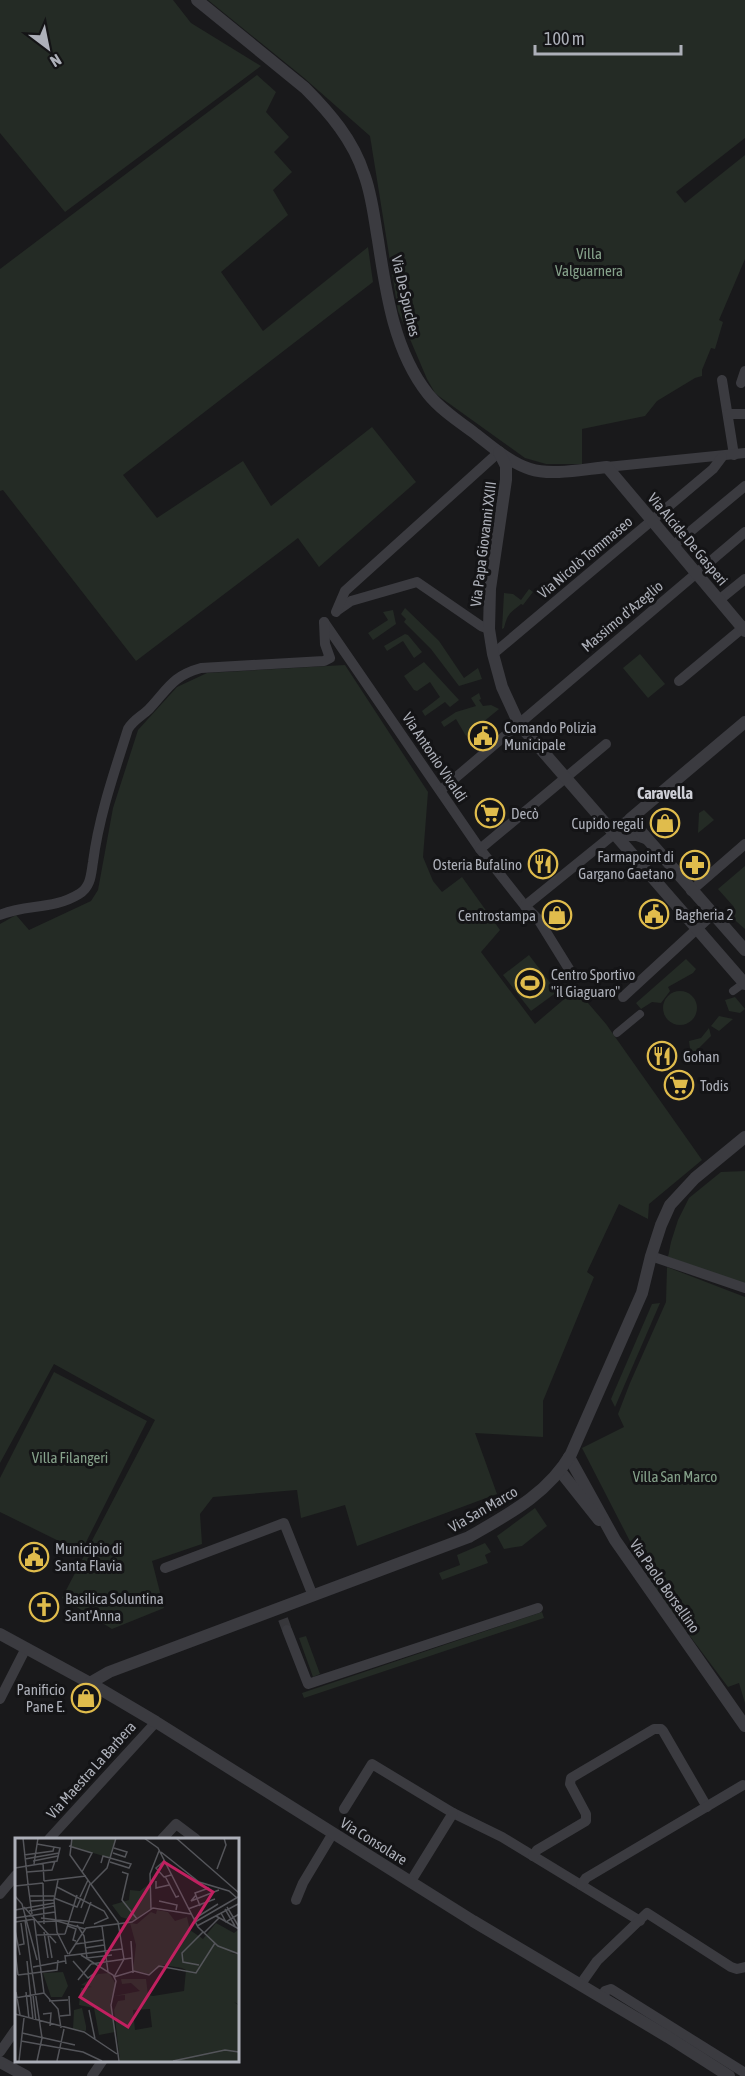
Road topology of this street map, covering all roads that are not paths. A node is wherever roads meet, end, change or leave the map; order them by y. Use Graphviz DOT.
graph roads {
  1 [pos="197,0"];
  2 [pos="745,371"];
  3 [pos="722,380"];
  4 [pos="741,383"];
  5 [pos="728,414"];
  6 [pos="745,414"];
  7 [pos="499,452"];
  8 [pos="740,454"];
  9 [pos="722,457"];
  10 [pos="607,468"];
  11 [pos="530,469"];
  12 [pos="506,480"];
  13 [pos="745,486"];
  14 [pos="653,520"];
  15 [pos="745,532"];
  16 [pos="674,545"];
  17 [pos="696,573"];
  18 [pos="745,579"];
  19 [pos="719,600"];
  20 [pos="336,612"];
  21 [pos="324,622"];
  22 [pos="744,628"];
  23 [pos="489,629"];
  24 [pos="493,654"];
  25 [pos="679,681"];
  26 [pos="745,722"];
  27 [pos="519,724"];
  28 [pos="606,744"];
  29 [pos="565,776"];
  30 [pos="441,790"];
  31 [pos="630,819"];
  32 [pos="613,832"];
  33 [pos="648,840"];
  34 [pos="745,844"];
  35 [pos="480,849"];
  36 [pos="692,891"];
  37 [pos="525,906"];
  38 [pos="713,914"];
  39 [pos="0,915"];
  40 [pos="697,928"];
  41 [pos="745,950"];
  42 [pos="568,969"];
  43 [pos="744,984"];
  44 [pos="733,991"];
  45 [pos="623,997"];
  46 [pos="640,1014"];
  47 [pos="617,1033"];
  48 [pos="745,1137"];
  49 [pos="651,1256"];
  50 [pos="745,1288"];
  51 [pos="569,1457"];
  52 [pos="560,1471"];
  53 [pos="615,1540"];
  54 [pos="165,1568"];
  55 [pos="313,1596"];
  56 [pos="538,1608"];
  57 [pos="283,1619"];
  58 [pos="0,1634"];
  59 [pos="26,1648"];
  60 [pos="90,1683"];
  61 [pos="0,1699"];
  62 [pos="156,1722"];
  63 [pos="745,1726"];
  64 [pos="743,1785"];
  65 [pos="707,1807"];
  66 [pos="344,1809"];
  67 [pos="453,1813"];
  68 [pos="333,1833"];
  69 [pos="51,1838"];
  70 [pos="163,1838"];
  71 [pos="195,1838"];
  72 [pos="533,1856"];
  73 [pos="15,1876"];
  74 [pos="411,1881"];
  75 [pos="581,1885"];
  76 [pos="0,1894"];
  77 [pos="296,1900"];
  78 [pos="640,1921"];
  79 [pos="745,1967"];
  80 [pos="580,1985"];
  81 [pos="601,1997"];
  82 [pos="15,2030"];
  83 [pos="0,2052"];
  84 [pos="102,2061"];
  85 [pos="0,2062"];
  86 [pos="745,2073"];
  87 [pos="26,2076"];
  88 [pos="92,2076"];
  89 [pos="729,2076"];
  1 -- 7 [label="street, Via De Spuches"];
  2 -- 4 [label="street"];
  3 -- 5 [label="street"];
  5 -- 6 [label="street"];
  5 -- 8 [label="street"];
  7 -- 11 [label="street, Via De Spuches"];
  7 -- 12 [label="street, Via Papa Giovanni XXIII"];
  7 -- 20 [label="street"];
  8 -- 9 [label="street, Via De Spuches"];
  9 -- 10 [label="street, Via De Spuches"];
  9 -- 14 [label="street, Via Nicolò Tommaseo"];
  10 -- 11 [label="street, Via De Spuches"];
  10 -- 14 [label="street, Via Alcide De Gasperi"];
  11 -- 12 [label="street"];
  12 -- 23 [label="street, Via Papa Giovanni XXIII"];
  13 -- 16 [label="street"];
  14 -- 16 [label="street, Via Alcide De Gasperi"];
  14 -- 24 [label="street, Via Nicolò Tommaseo"];
  15 -- 17 [label="street, Massimo d'Azeglio"];
  16 -- 17 [label="street, Via Alcide De Gasperi"];
  17 -- 19 [label="street, Via Alcide De Gasperi"];
  17 -- 27 [label="street, Massimo d'Azeglio"];
  18 -- 19 [label="street"];
  19 -- 22 [label="street, Via Alcide De Gasperi"];
  20 -- 21 [label="street"];
  20 -- 23 [label="street"];
  21 -- 30 [label="street, Via Antonio Vivaldi"];
  21 -- 39 [label="street"];
  22 -- 25 [label="street"];
  23 -- 24 [label="street, Via Papa Giovanni XXIII"];
  24 -- 27 [label="street, Via Papa Giovanni XXIII"];
  26 -- 31 [label="street"];
  27 -- 29 [label="street, Via Papa Giovanni XXIII"];
  27 -- 30 [label="street, Massimo d'Azeglio"];
  28 -- 29 [label="street"];
  29 -- 32 [label="street, Via Papa Giovanni XXIII"];
  29 -- 35 [label="street"];
  30 -- 35 [label="street, Via Antonio Vivaldi"];
  31 -- 32 [label="street"];
  31 -- 33 [label="street"];
  32 -- 33 [label="street"];
  32 -- 37 [label="street"];
  32 -- 40 [label="street, Via Papa Giovanni XXIII"];
  33 -- 36 [label="street"];
  34 -- 36 [label="street"];
  35 -- 37 [label="street, Via Antonio Vivaldi"];
  36 -- 38 [label="street"];
  37 -- 42 [label="street, Via Antonio Vivaldi"];
  38 -- 40 [label="street"];
  38 -- 41 [label="street"];
  40 -- 43 [label="street, Via Papa Giovanni XXIII"];
  40 -- 45 [label="street"];
  43 -- 44 [label="street"];
  46 -- 47 [label="street"];
  48 -- 49 [label="street, Via San Marco"];
  49 -- 50 [label="street"];
  49 -- 51 [label="street, Via San Marco"];
  51 -- 52 [label="street, Via San Marco"];
  51 -- 53 [label="street, Via Paolo Borsellino"];
  52 -- 53 [label="street"];
  52 -- 55 [label="street, Via San Marco"];
  53 -- 63 [label="street, Via Paolo Borsellino"];
  54 -- 55 [label="street"];
  55 -- 57 [label="street, Via San Marco"];
  56 -- 57 [label="street"];
  57 -- 60 [label="street, Via San Marco"];
  58 -- 59 [label="street, Via Consolare"];
  59 -- 60 [label="street, Via Consolare"];
  59 -- 61 [label="street"];
  60 -- 62 [label="street, Via Consolare"];
  62 -- 68 [label="street, Via Consolare"];
  62 -- 69 [label="street, Via Maestra La Barbera"];
  64 -- 65 [label="street"];
  65 -- 72 [label="street"];
  65 -- 75 [label="street"];
  66 -- 67 [label="street"];
  67 -- 72 [label="street"];
  67 -- 74 [label="street"];
  68 -- 74 [label="street, Via Consolare"];
  68 -- 77 [label="street"];
  70 -- 71 [label="street"];
  72 -- 75 [label="street"];
  73 -- 76 [label="street"];
  74 -- 80 [label="street, Via Consolare"];
  75 -- 78 [label="street"];
  78 -- 79 [label="street"];
  78 -- 80 [label="street"];
  80 -- 81 [label="street, Via Consolare"];
  81 -- 86 [label="street"];
  81 -- 89 [label="street, Via Consolare"];
  82 -- 83 [label="street"];
  84 -- 88 [label="street"];
  85 -- 87 [label="street"];
}
